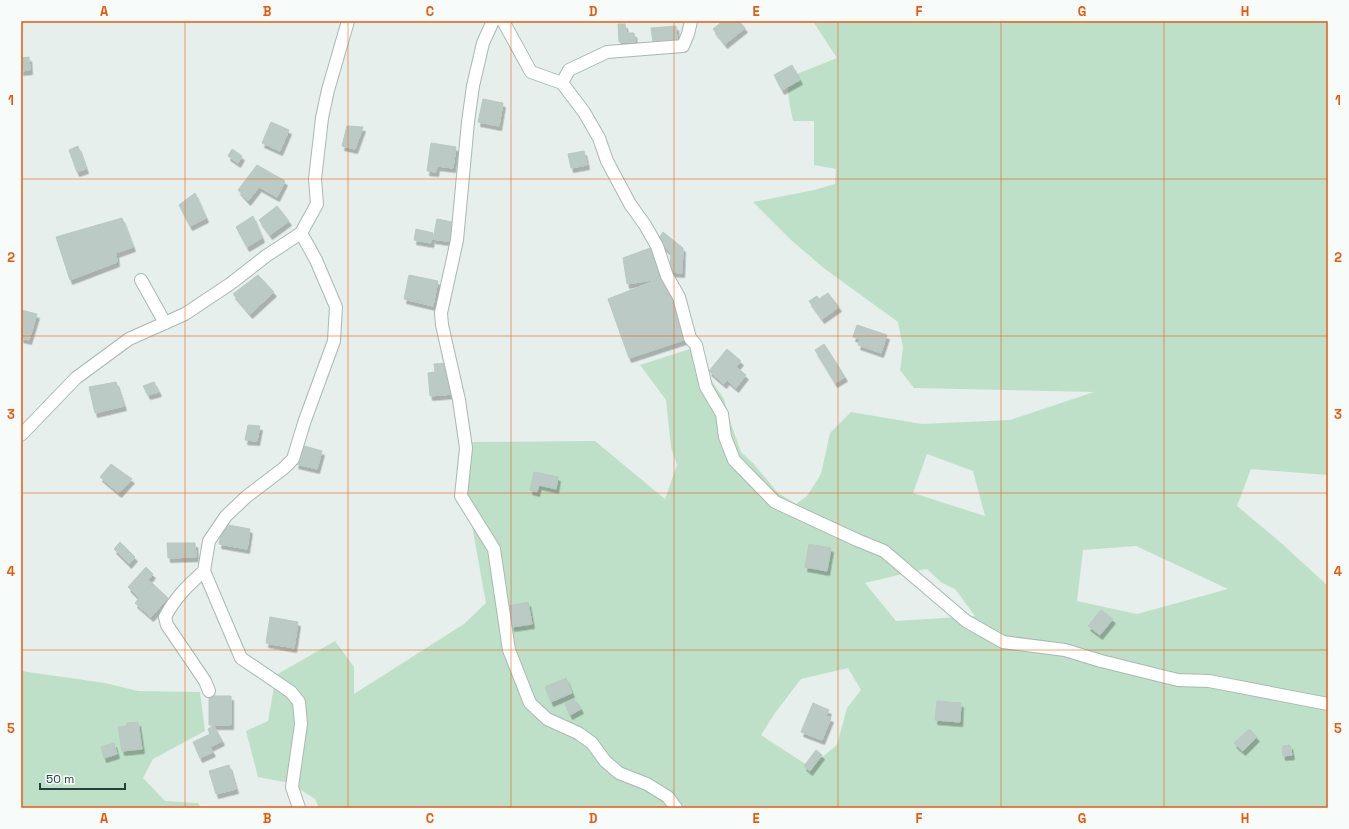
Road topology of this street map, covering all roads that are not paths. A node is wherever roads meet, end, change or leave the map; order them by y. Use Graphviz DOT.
graph roads {
  1 [pos="348,21"];
  2 [pos="492,21"];
  3 [pos="503,21"];
  4 [pos="691,21"];
  5 [pos="562,83"];
  6 [pos="301,232"];
  7 [pos="141,280"];
  8 [pos="165,323"];
  9 [pos="21,435"];
  10 [pos="204,571"];
  11 [pos="209,691"];
  12 [pos="1328,704"];
  13 [pos="299,808"];
  14 [pos="676,808"];
  1 -- 6 [label="street"];
  2 -- 14 [label="street"];
  3 -- 5 [label="street"];
  4 -- 5 [label="street"];
  5 -- 12 [label="street"];
  6 -- 8 [label="street"];
  6 -- 10 [label="street"];
  7 -- 8 [label="street"];
  8 -- 9 [label="street"];
  10 -- 11 [label="street"];
  10 -- 13 [label="street"];
}
